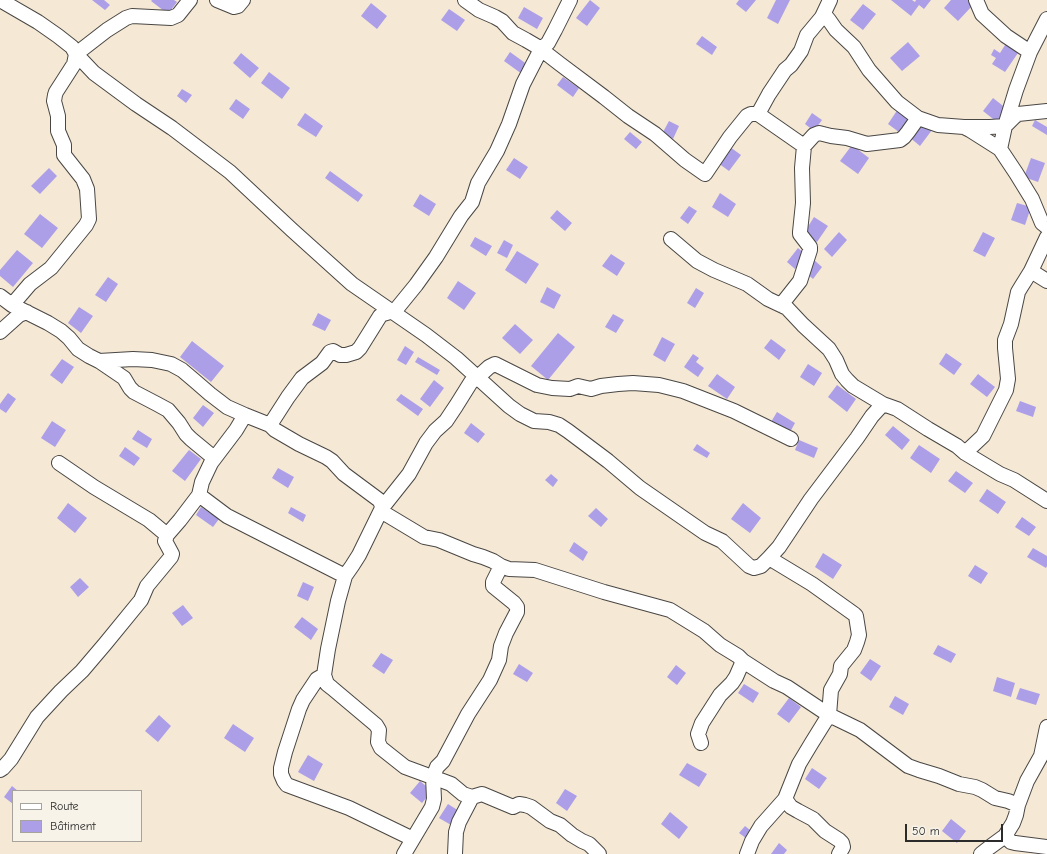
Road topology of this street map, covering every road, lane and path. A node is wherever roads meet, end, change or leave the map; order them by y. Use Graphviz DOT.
graph roads {
  1 [pos="190,0"];
  2 [pos="217,0"];
  3 [pos="243,0"];
  4 [pos="465,0"];
  5 [pos="570,0"];
  6 [pos="830,0"];
  7 [pos="976,0"];
  8 [pos="2,4"];
  9 [pos="824,14"];
  10 [pos="1047,19"];
  11 [pos="542,49"];
  12 [pos="1030,52"];
  13 [pos="76,54"];
  14 [pos="1047,111"];
  15 [pos="758,114"];
  16 [pos="918,118"];
  17 [pos="1005,126"];
  18 [pos="964,127"];
  19 [pos="804,146"];
  20 [pos="1000,149"];
  21 [pos="1047,227"];
  22 [pos="1047,237"];
  23 [pos="671,239"];
  24 [pos="1031,271"];
  25 [pos="1047,281"];
  26 [pos="0,296"];
  27 [pos="12,305"];
  28 [pos="782,305"];
  29 [pos="27,312"];
  30 [pos="394,312"];
  31 [pos="0,332"];
  32 [pos="99,361"];
  33 [pos="478,377"];
  34 [pos="884,404"];
  35 [pos="245,415"];
  36 [pos="270,425"];
  37 [pos="791,439"];
  38 [pos="965,453"];
  39 [pos="214,458"];
  40 [pos="59,463"];
  41 [pos="199,495"];
  42 [pos="1047,501"];
  43 [pos="382,508"];
  44 [pos="167,534"];
  45 [pos="769,558"];
  46 [pos="501,566"];
  47 [pos="346,576"];
  48 [pos="743,661"];
  49 [pos="324,675"];
  50 [pos="829,715"];
  51 [pos="1047,727"];
  52 [pos="702,743"];
  53 [pos="0,770"];
  54 [pos="433,777"];
  55 [pos="472,797"];
  56 [pos="784,799"];
  57 [pos="1018,805"];
  58 [pos="1005,836"];
  59 [pos="413,839"];
  60 [pos="1047,847"];
  61 [pos="404,854"];
  62 [pos="455,854"];
  63 [pos="599,854"];
  64 [pos="747,854"];
  65 [pos="839,854"];
  66 [pos="981,854"];
  1 -- 13 [label="street"];
  2 -- 3 [label="street"];
  4 -- 11 [label="street"];
  5 -- 11 [label="street"];
  6 -- 9 [label="street"];
  7 -- 12 [label="street"];
  8 -- 13 [label="street"];
  9 -- 15 [label="street"];
  9 -- 16 [label="street"];
  10 -- 12 [label="street"];
  11 -- 15 [label="street"];
  11 -- 30 [label="street"];
  12 -- 17 [label="street"];
  13 -- 27 [label="street"];
  13 -- 30 [label="street"];
  14 -- 17 [label="street"];
  15 -- 19 [label="street"];
  16 -- 18 [label="street"];
  16 -- 19 [label="street"];
  17 -- 18 [label="street"];
  17 -- 20 [label="street"];
  18 -- 20 [label="street"];
  19 -- 28 [label="street"];
  20 -- 21 [label="street"];
  22 -- 24 [label="street"];
  23 -- 28 [label="street"];
  24 -- 25 [label="street"];
  24 -- 38 [label="street"];
  26 -- 27 [label="street"];
  27 -- 29 [label="street"];
  28 -- 34 [label="street"];
  29 -- 31 [label="street"];
  29 -- 32 [label="street"];
  30 -- 33 [label="street"];
  30 -- 36 [label="street"];
  32 -- 35 [label="street"];
  32 -- 39 [label="street"];
  33 -- 37 [label="street"];
  33 -- 43 [label="street"];
  33 -- 45 [label="street"];
  34 -- 38 [label="street"];
  34 -- 45 [label="street"];
  35 -- 36 [label="street"];
  35 -- 39 [label="street"];
  36 -- 43 [label="street"];
  38 -- 42 [label="street"];
  39 -- 41 [label="street"];
  40 -- 44 [label="street"];
  41 -- 44 [label="street"];
  41 -- 47 [label="street"];
  43 -- 46 [label="street"];
  43 -- 47 [label="street"];
  44 -- 53 [label="street"];
  45 -- 50 [label="street"];
  46 -- 48 [label="street"];
  46 -- 54 [label="street"];
  47 -- 49 [label="street"];
  48 -- 50 [label="street"];
  48 -- 52 [label="street"];
  49 -- 54 [label="street"];
  49 -- 59 [label="street"];
  50 -- 56 [label="street"];
  50 -- 57 [label="street"];
  51 -- 57 [label="street"];
  54 -- 55 [label="street"];
  54 -- 59 [label="street"];
  55 -- 62 [label="street"];
  55 -- 63 [label="street"];
  56 -- 64 [label="street"];
  56 -- 65 [label="street"];
  57 -- 58 [label="street"];
  58 -- 60 [label="street"];
  58 -- 66 [label="street"];
  59 -- 61 [label="street"];
}
